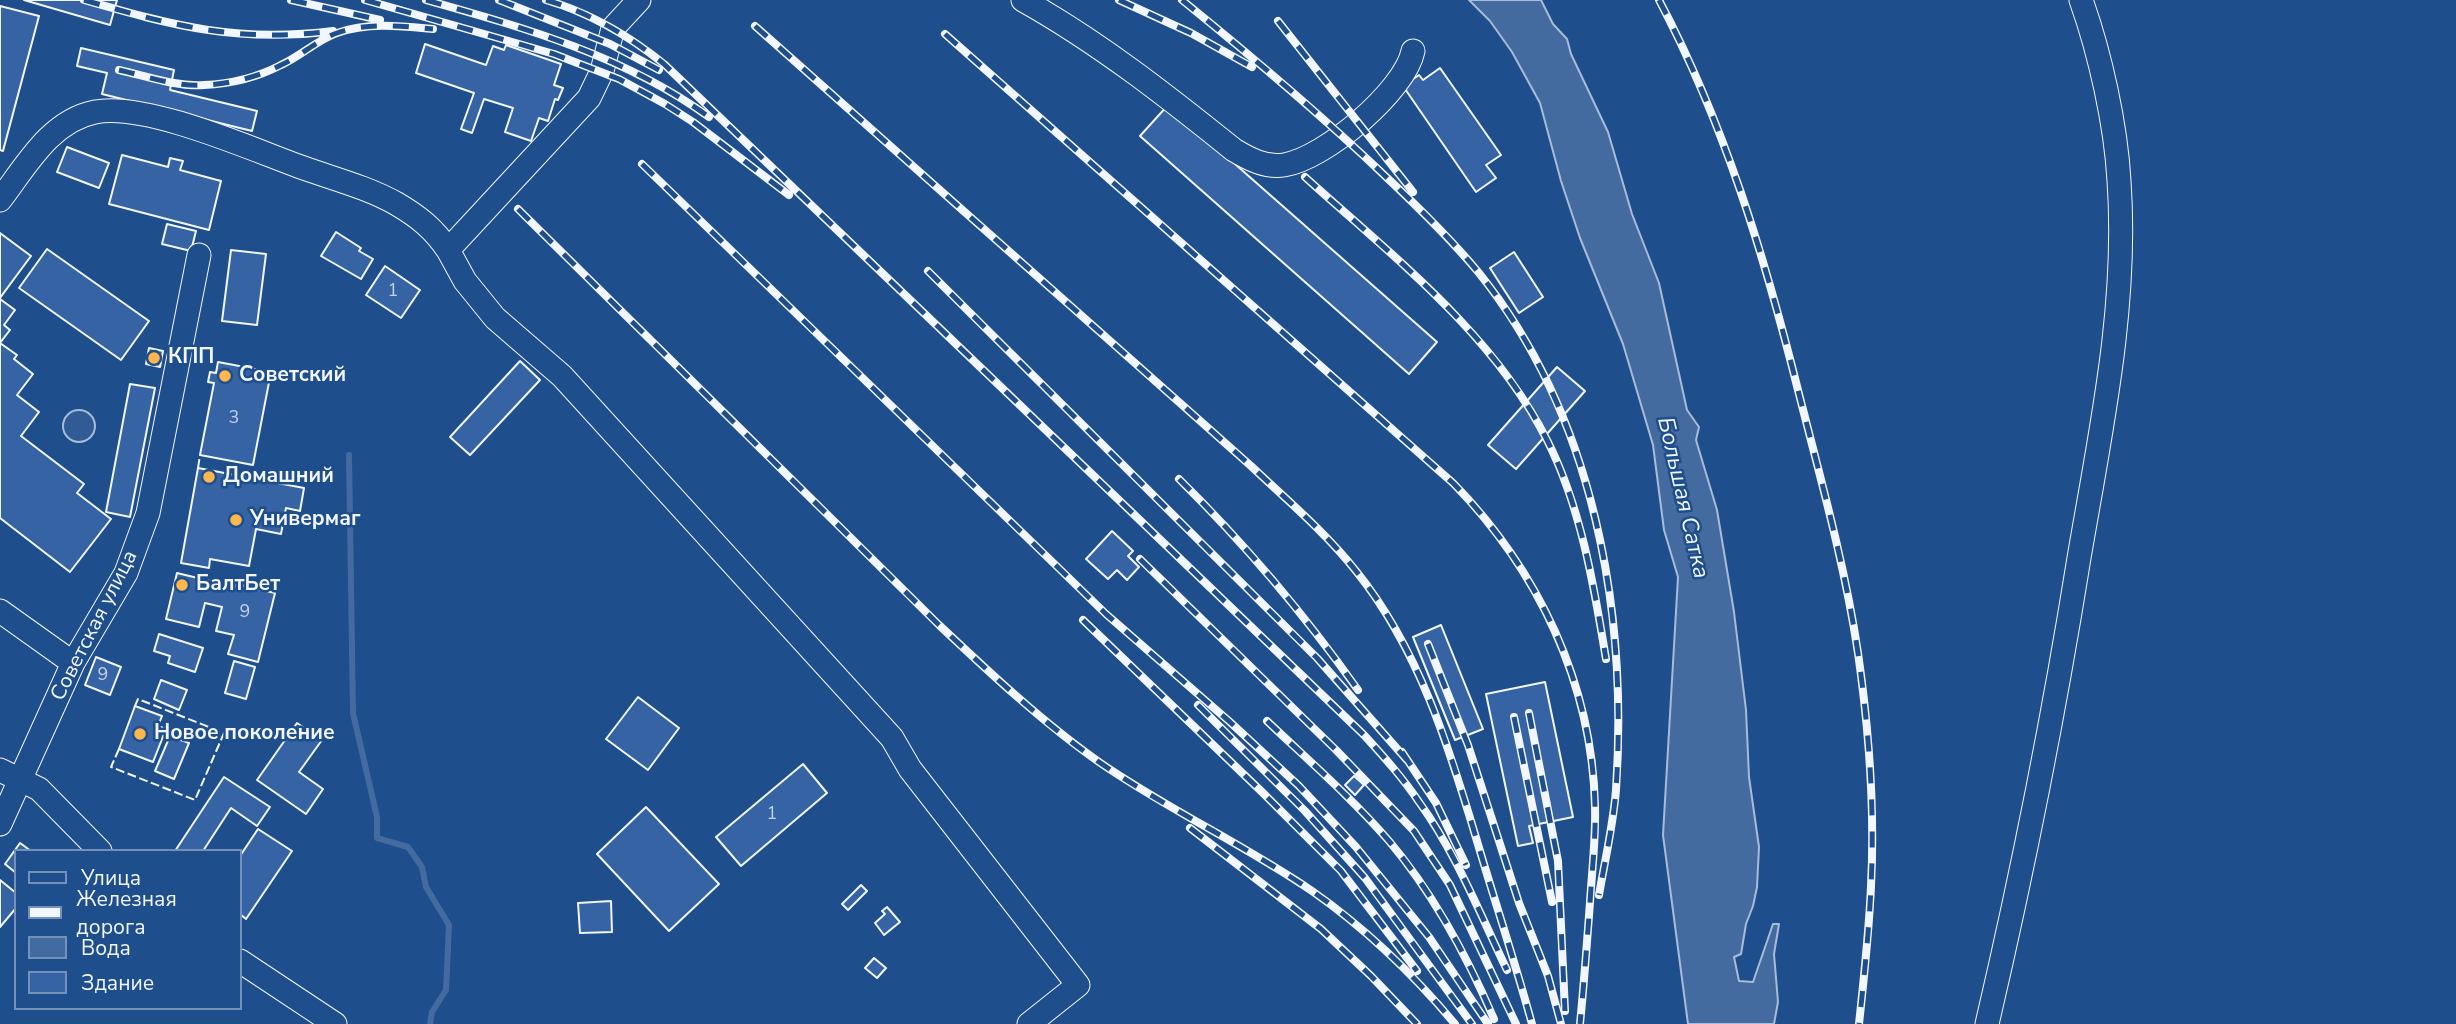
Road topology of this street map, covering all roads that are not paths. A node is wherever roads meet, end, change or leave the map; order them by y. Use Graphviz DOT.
graph roads {
  1 [pos="639,0"];
  2 [pos="1023,0"];
  3 [pos="2081,0"];
  4 [pos="1413,51"];
  5 [pos="0,200"];
  6 [pos="448,250"];
  7 [pos="200,255"];
  8 [pos="0,611"];
  9 [pos="73,663"];
  10 [pos="10,774"];
  11 [pos="0,824"];
  12 [pos="98,849"];
  13 [pos="242,962"];
  14 [pos="335,1024"];
  15 [pos="1030,1024"];
  16 [pos="1987,1024"];
  1 -- 6 [label="street"];
  2 -- 4 [label="street"];
  3 -- 16 [label="street"];
  5 -- 6 [label="street"];
  6 -- 15 [label="street"];
  7 -- 9 [label="street, Советская улица"];
  8 -- 9 [label="street"];
  9 -- 10 [label="street, Советская улица"];
  10 -- 11 [label="street, Советская улица"];
  10 -- 12 [label="street"];
  13 -- 14 [label="street"];
}
